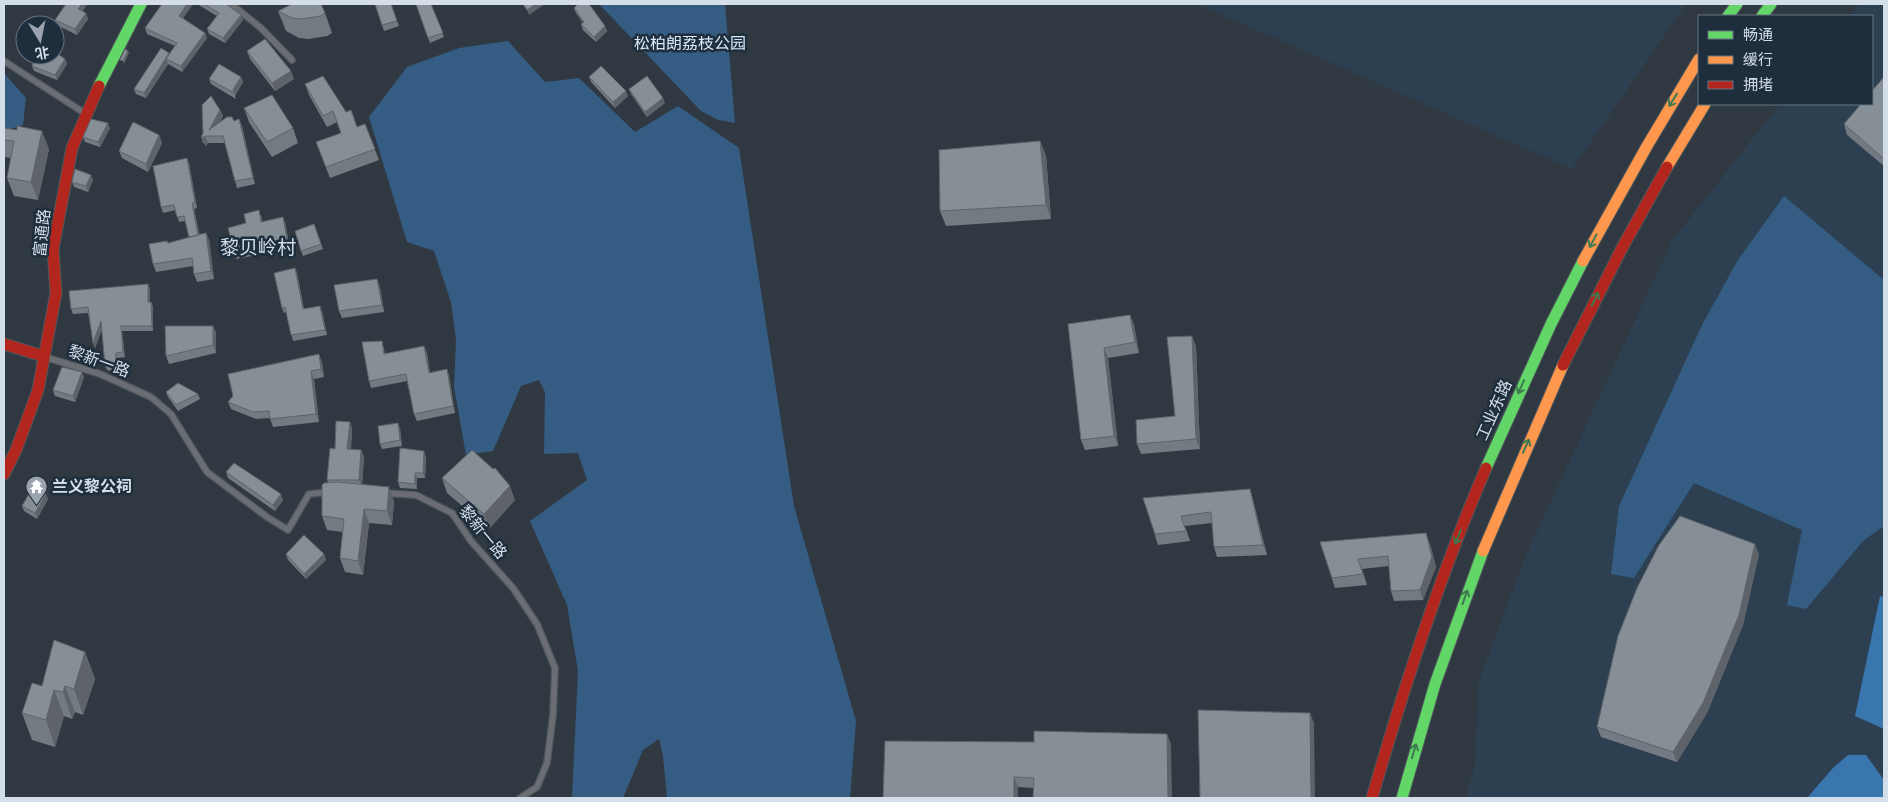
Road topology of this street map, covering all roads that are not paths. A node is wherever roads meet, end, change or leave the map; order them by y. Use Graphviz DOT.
graph roads {
  1 [pos="141,4"];
  2 [pos="231,4"];
  3 [pos="1736,4"];
  4 [pos="1771,4"];
  5 [pos="1729,15"];
  6 [pos="1763,15"];
  7 [pos="292,60"];
  8 [pos="1698,61"];
  9 [pos="4,62"];
  10 [pos="1704,105"];
  11 [pos="86,114"];
  12 [pos="4,344"];
  13 [pos="43,356"];
  14 [pos="4,474"];
  15 [pos="334,492"];
  16 [pos="379,493"];
  17 [pos="520,798"];
  18 [pos="1372,798"];
  19 [pos="1402,798"];
  1 -- 11 [label="main road, 富通路"];
  2 -- 7 [label="lane"];
  3 -- 5 [label="main road"];
  4 -- 6 [label="main road"];
  8 -- 18 [label="main road, 工业东路, one-way"];
  9 -- 11 [label="lane"];
  19 -- 10 [label="main road, one-way"];
  11 -- 13 [label="main road, 富通路"];
  12 -- 13 [label="main road"];
  13 -- 14 [label="main road, 富通路"];
  13 -- 15 [label="lane, 黎新一路"];
  16 -- 17 [label="lane, 黎新一路"];
}
